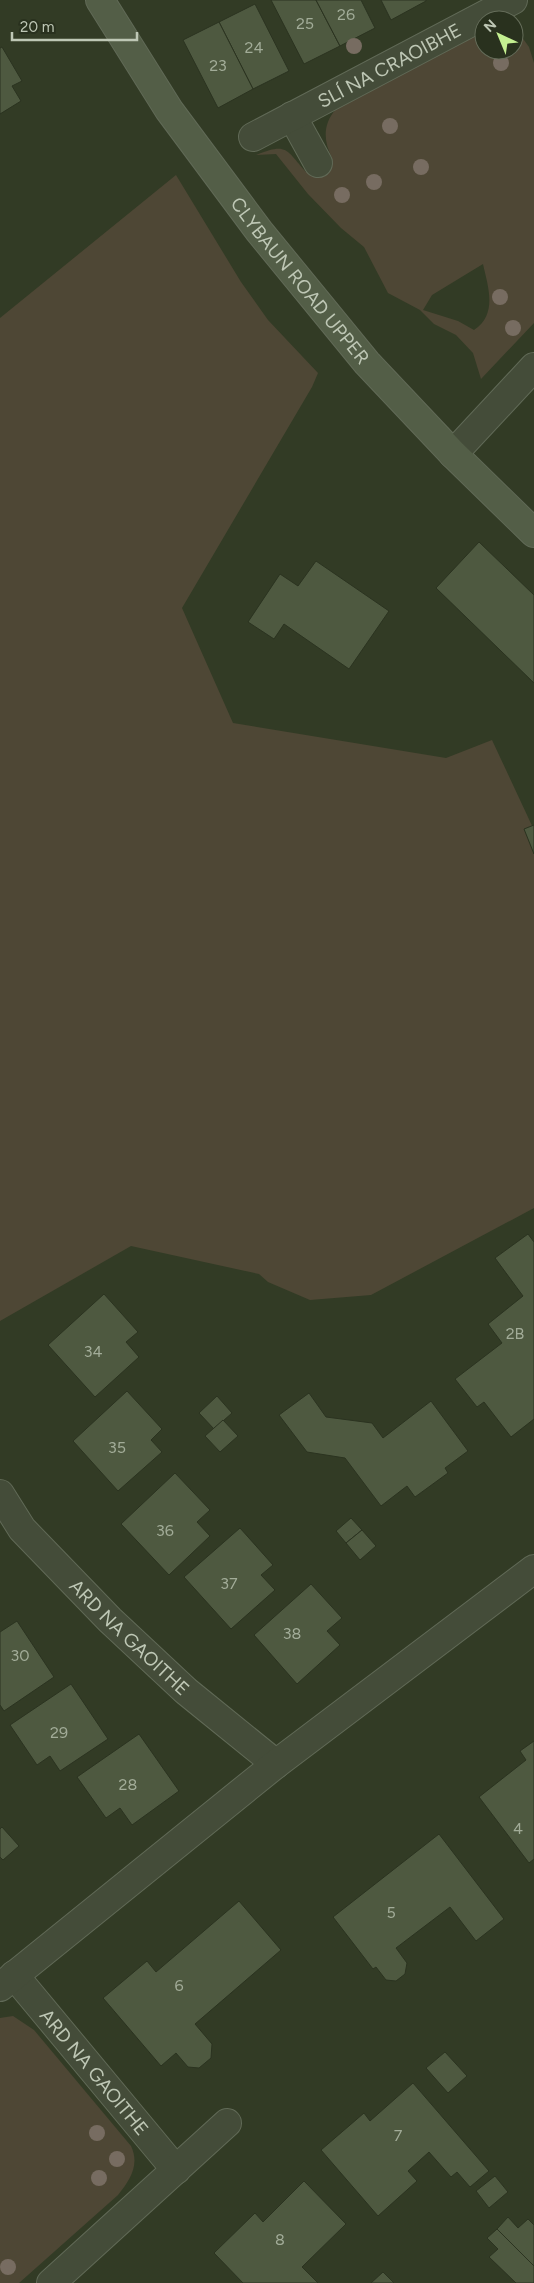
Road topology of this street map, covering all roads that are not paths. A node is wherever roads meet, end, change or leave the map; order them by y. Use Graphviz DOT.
graph roads {
  1 [pos="100,0"];
  2 [pos="513,0"];
  3 [pos="292,116"];
  4 [pos="253,137"];
  5 [pos="318,163"];
  6 [pos="534,367"];
  7 [pos="453,454"];
  8 [pos="534,533"];
  9 [pos="0,1494"];
  10 [pos="534,1569"];
  11 [pos="276,1764"];
  12 [pos="7,1981"];
  13 [pos="227,2123"];
  14 [pos="176,2170"];
  15 [pos="51,2283"];
  1 -- 7 [label="street, CLYBAUN ROAD UPPER"];
  2 -- 3 [label="street, SLÍ NA CRAOIBHE"];
  3 -- 4 [label="street, SLÍ NA CRAOIBHE"];
  3 -- 5 [label="street"];
  6 -- 7 [label="street"];
  7 -- 8 [label="street, CLYBAUN ROAD UPPER"];
  9 -- 11 [label="street, ARD NA GAOITHE"];
  10 -- 11 [label="street, ARD NA GAOITHE"];
  11 -- 12 [label="street, ARD NA GAOITHE"];
  12 -- 14 [label="street, ARD NA GAOITHE"];
  13 -- 14 [label="street"];
  14 -- 15 [label="street"];
}
